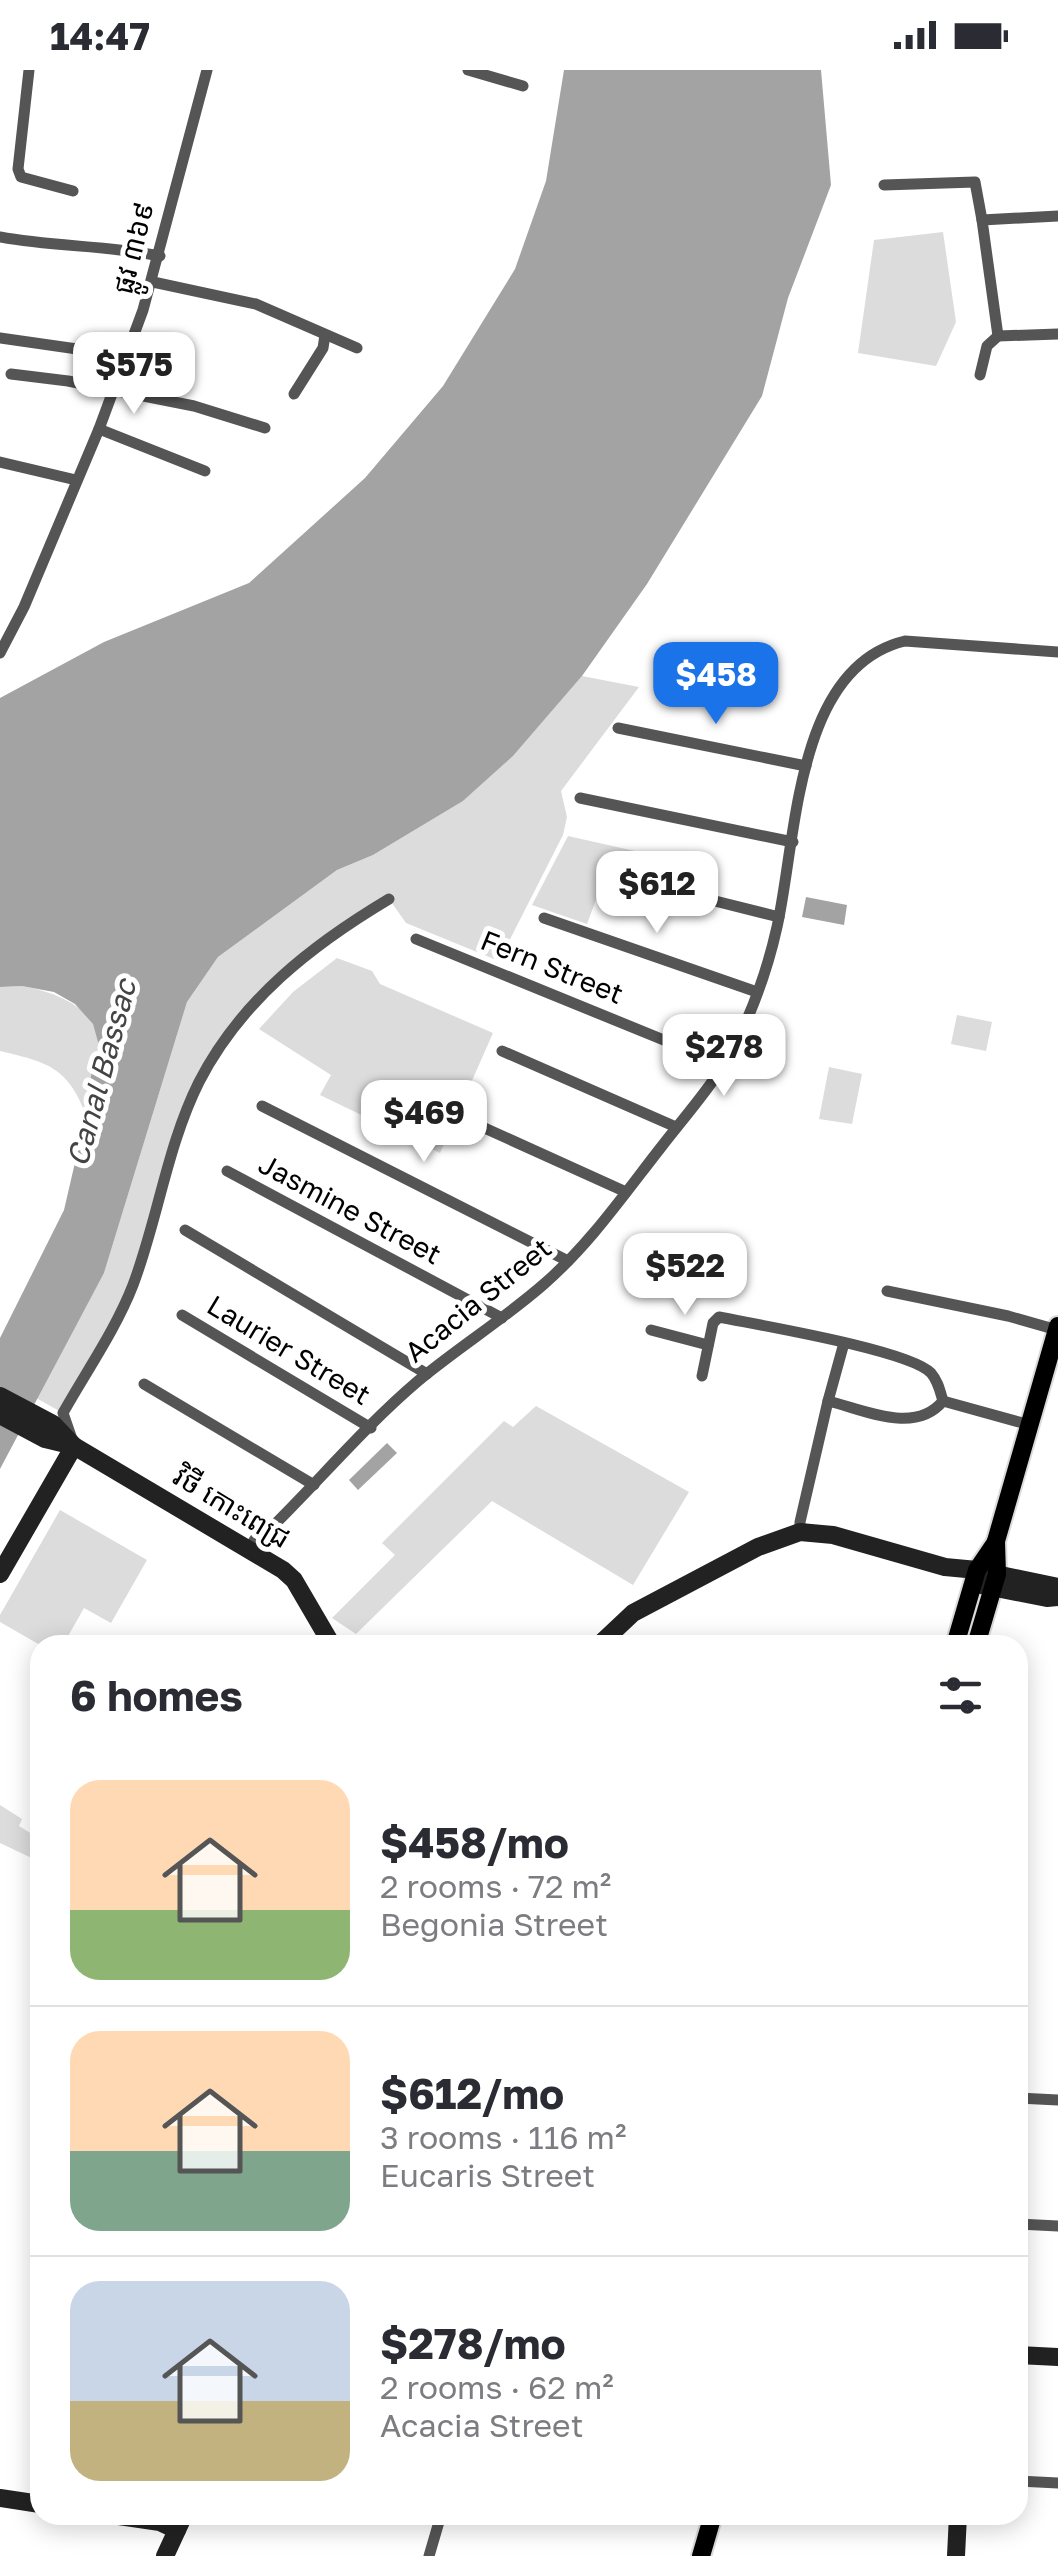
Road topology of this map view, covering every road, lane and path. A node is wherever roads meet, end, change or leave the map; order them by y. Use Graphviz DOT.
graph roads {
  1 [pos="28,70"];
  2 [pos="206,70"];
  3 [pos="468,70"];
  4 [pos="523,86"];
  5 [pos="884,185"];
  6 [pos="73,191"];
  7 [pos="1058,216"];
  8 [pos="982,220"];
  9 [pos="0,238"];
  10 [pos="160,256"];
  11 [pos="153,282"];
  12 [pos="1058,334"];
  13 [pos="324,335"];
  14 [pos="998,336"];
  15 [pos="0,338"];
  16 [pos="357,348"];
  17 [pos="126,356"];
  18 [pos="11,374"];
  19 [pos="980,375"];
  20 [pos="114,392"];
  21 [pos="294,394"];
  22 [pos="264,428"];
  23 [pos="99,429"];
  24 [pos="0,462"];
  25 [pos="205,471"];
  26 [pos="76,480"];
  27 [pos="1055,650"];
  28 [pos="0,653"];
  29 [pos="618,728"];
  30 [pos="806,766"];
  31 [pos="580,798"];
  32 [pos="792,842"];
  33 [pos="667,889"];
  34 [pos="389,899"];
  35 [pos="779,917"];
  36 [pos="544,918"];
  37 [pos="416,939"];
  38 [pos="757,992"];
  39 [pos="502,1051"];
  40 [pos="725,1065"];
  41 [pos="262,1106"];
  42 [pos="468,1121"];
  43 [pos="676,1127"];
  44 [pos="226,1172"];
  45 [pos="626,1192"];
  46 [pos="185,1230"];
  47 [pos="568,1261"];
  48 [pos="887,1292"];
  49 [pos="182,1316"];
  50 [pos="502,1318"];
  51 [pos="1058,1328"];
  52 [pos="651,1330"];
  53 [pos="844,1344"];
  54 [pos="708,1345"];
  55 [pos="427,1374"];
  56 [pos="702,1376"];
  57 [pos="144,1384"];
  58 [pos="0,1396"];
  59 [pos="828,1401"];
  60 [pos="943,1401"];
  61 [pos="0,1414"];
  62 [pos="1030,1425"];
  63 [pos="372,1428"];
  64 [pos="49,1431"];
  65 [pos="74,1446"];
  66 [pos="314,1485"];
  67 [pos="800,1532"];
  68 [pos="996,1541"];
  69 [pos="255,1552"];
  70 [pos="0,1574"];
  71 [pos="975,1577"];
  72 [pos="995,1581"];
  73 [pos="1058,1588"];
  74 [pos="1058,1597"];
  75 [pos="326,1635"];
  76 [pos="610,1635"];
  77 [pos="958,1635"];
  78 [pos="979,1635"];
  79 [pos="1028,2098"];
  80 [pos="1058,2100"];
  81 [pos="1028,2224"];
  82 [pos="1058,2226"];
  83 [pos="1028,2355"];
  84 [pos="1058,2356"];
  85 [pos="1028,2482"];
  86 [pos="1058,2483"];
  87 [pos="0,2498"];
  88 [pos="30,2502"];
  89 [pos="179,2525"];
  90 [pos="438,2525"];
  91 [pos="710,2525"];
  92 [pos="958,2525"];
  93 [pos="166,2556"];
  94 [pos="429,2556"];
  95 [pos="701,2556"];
  96 [pos="956,2556"];
  1 -- 6 [label="street"];
  2 -- 10 [label="street, ផ្លូវ ៣៦៩"];
  3 -- 4 [label="street"];
  5 -- 8 [label="street"];
  7 -- 8 [label="street"];
  8 -- 14 [label="street"];
  9 -- 10 [label="street"];
  10 -- 11 [label="street, ផ្លូវ ៣៦៩"];
  11 -- 13 [label="street"];
  11 -- 17 [label="street, ផ្លូវ ៣៦៩"];
  12 -- 14 [label="street"];
  13 -- 16 [label="street"];
  13 -- 21 [label="street"];
  14 -- 19 [label="street"];
  15 -- 17 [label="street"];
  17 -- 20 [label="street, ផ្លូវ ៣៦៩"];
  18 -- 20 [label="street"];
  20 -- 22 [label="street"];
  20 -- 23 [label="street, ផ្លូវ ៣៦៩"];
  23 -- 25 [label="street"];
  23 -- 26 [label="street, ផ្លូវ ៣៦៩"];
  24 -- 26 [label="street"];
  26 -- 28 [label="street, ផ្លូវ ៣៦៩"];
  27 -- 30 [label="street, Acacia Street"];
  29 -- 30 [label="street"];
  30 -- 32 [label="street, Acacia Street"];
  31 -- 32 [label="street"];
  32 -- 35 [label="street, Acacia Street"];
  33 -- 35 [label="street"];
  34 -- 65 [label="street"];
  35 -- 38 [label="street, Acacia Street"];
  36 -- 38 [label="street"];
  37 -- 40 [label="street, Fern Street"];
  38 -- 40 [label="street, Acacia Street"];
  39 -- 43 [label="street"];
  40 -- 43 [label="street, Acacia Street"];
  41 -- 47 [label="street"];
  42 -- 45 [label="street"];
  43 -- 45 [label="street, Acacia Street"];
  44 -- 50 [label="street, Jasmine Street"];
  45 -- 47 [label="street, Acacia Street"];
  46 -- 55 [label="street"];
  47 -- 50 [label="street, Acacia Street"];
  48 -- 51 [label="street"];
  49 -- 63 [label="street, Laurier Street"];
  50 -- 55 [label="street, Acacia Street"];
  51 -- 62 [label="main road"];
  52 -- 54 [label="street"];
  53 -- 54 [label="street"];
  53 -- 59 [label="street"];
  53 -- 60 [label="street"];
  54 -- 56 [label="street"];
  55 -- 63 [label="street, Acacia Street"];
  57 -- 66 [label="street"];
  58 -- 64 [label="main road, វិថី កោះពេជ្រ"];
  59 -- 60 [label="street"];
  59 -- 67 [label="street"];
  60 -- 62 [label="street"];
  61 -- 64 [label="main road, វិថី កោះពេជ្រ"];
  62 -- 68 [label="main road"];
  63 -- 66 [label="street, Acacia Street"];
  64 -- 65 [label="main road, វិថី កោះពេជ្រ"];
  65 -- 69 [label="main road, វិថី កោះពេជ្រ"];
  65 -- 70 [label="main road"];
  66 -- 69 [label="street, Acacia Street"];
  67 -- 71 [label="main road"];
  67 -- 76 [label="main road"];
  68 -- 71 [label="main road"];
  68 -- 72 [label="main road"];
  69 -- 75 [label="main road, វិថី កោះពេជ្រ"];
  71 -- 72 [label="main road"];
  71 -- 77 [label="main road"];
  72 -- 73 [label="main road"];
  72 -- 74 [label="main road"];
  72 -- 78 [label="main road"];
  79 -- 80 [label="street"];
  81 -- 82 [label="street"];
  83 -- 84 [label="main road"];
  85 -- 86 [label="street"];
  87 -- 88 [label="main road"];
  89 -- 93 [label="main road"];
  90 -- 94 [label="street"];
  91 -- 95 [label="main road"];
  92 -- 96 [label="main road"];
}
